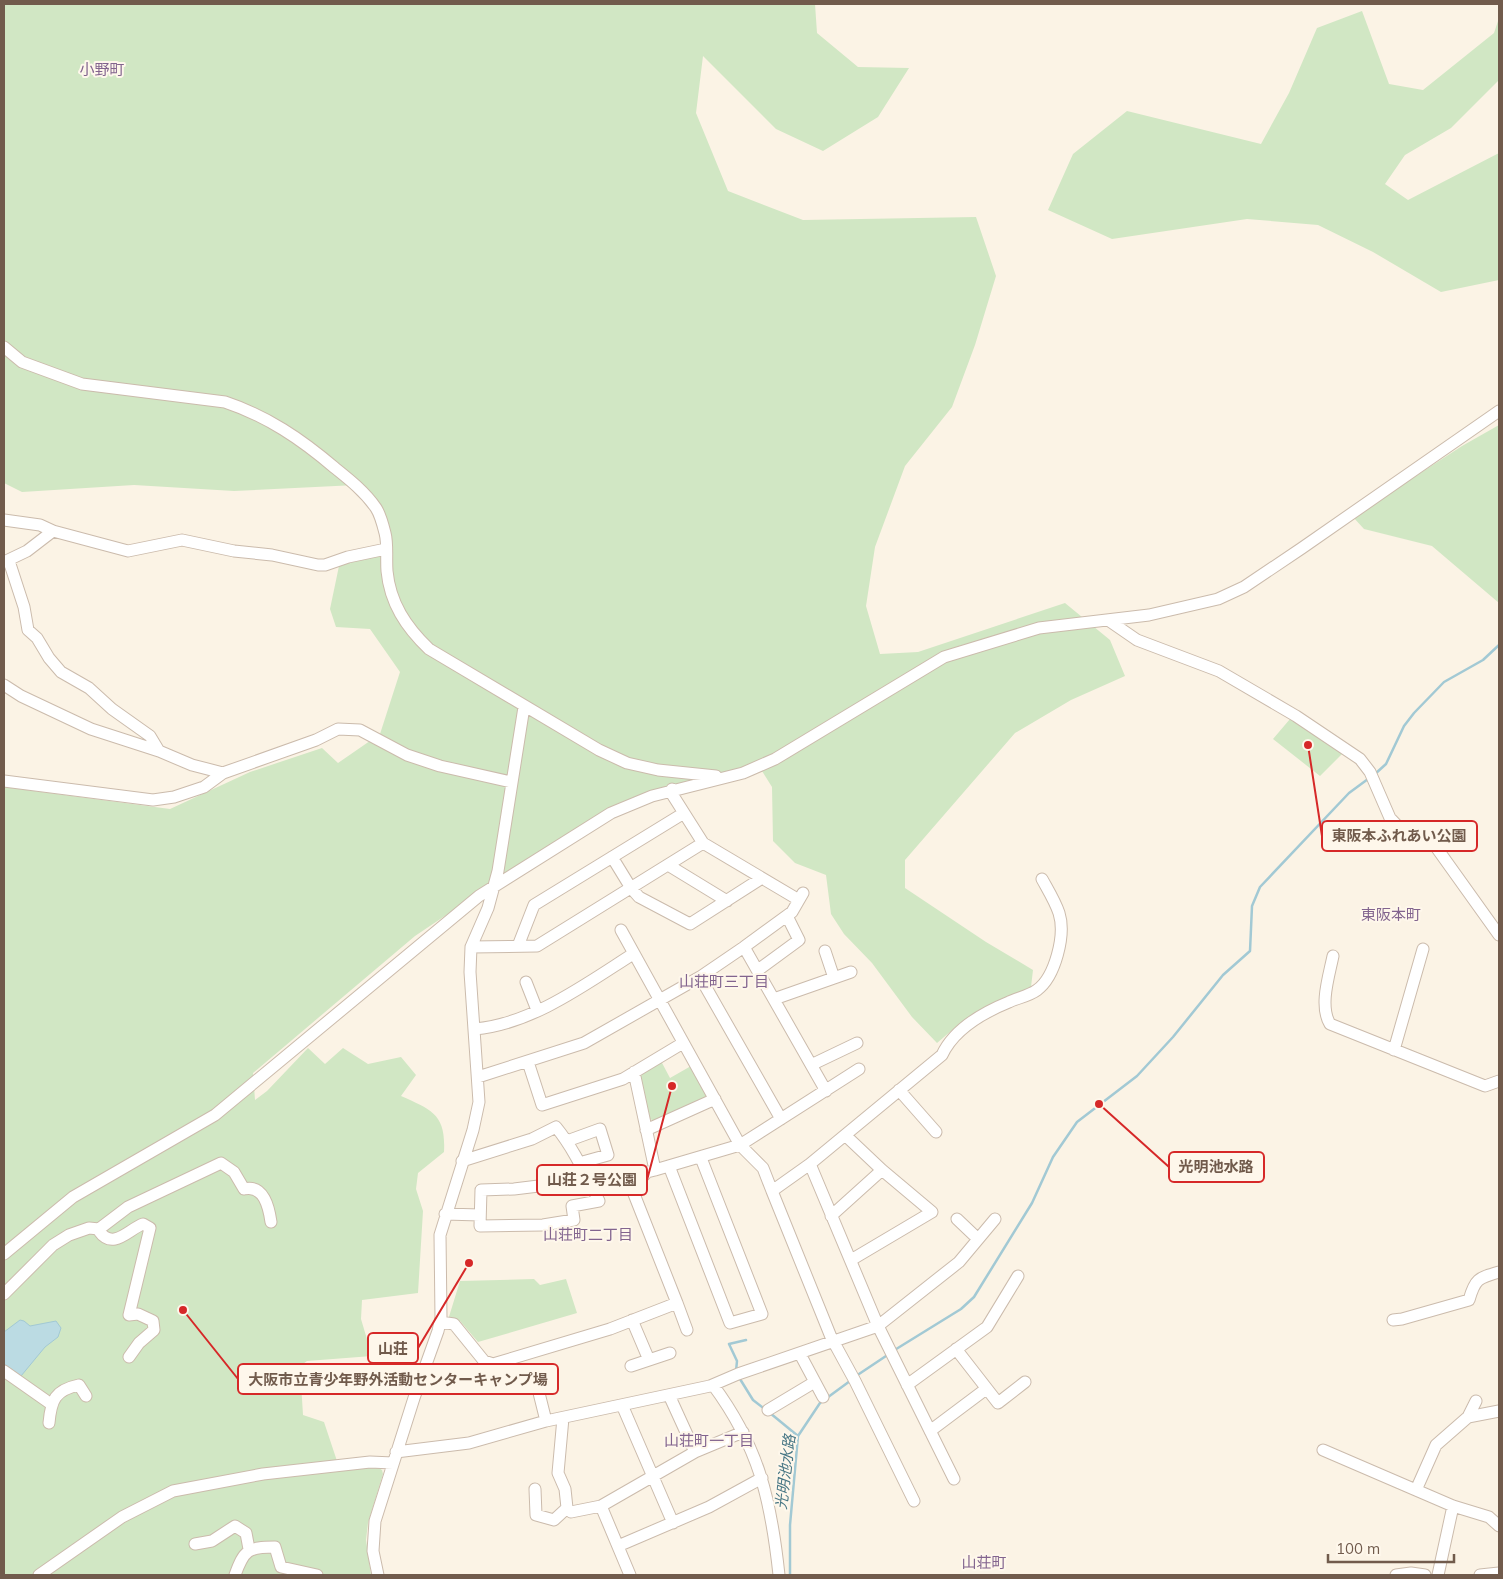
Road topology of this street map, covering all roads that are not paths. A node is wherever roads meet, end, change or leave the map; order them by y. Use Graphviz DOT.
graph roads {
  1 [pos="4,348"];
  2 [pos="1499,411"];
  3 [pos="4,520"];
  4 [pos="53,531"];
  5 [pos="386,549"];
  6 [pos="6,562"];
  7 [pos="1108,620"];
  8 [pos="4,685"];
  9 [pos="524,707"];
  10 [pos="159,751"];
  11 [pos="223,773"];
  12 [pos="720,777"];
  13 [pos="4,781"];
  14 [pos="512,782"];
  15 [pos="672,789"];
  16 [pos="684,813"];
  17 [pos="703,843"];
  18 [pos="612,857"];
  19 [pos="668,865"];
  20 [pos="762,878"];
  21 [pos="1042,880"];
  22 [pos="495,885"];
  23 [pos="631,888"];
  24 [pos="727,901"];
  25 [pos="787,916"];
  26 [pos="621,930"];
  27 [pos="1499,935"];
  28 [pos="518,946"];
  29 [pos="471,947"];
  30 [pos="744,947"];
  31 [pos="1423,949"];
  32 [pos="825,951"];
  33 [pos="633,954"];
  34 [pos="1333,956"];
  35 [pos="758,970"];
  36 [pos="851,972"];
  37 [pos="700,977"];
  38 [pos="834,978"];
  39 [pos="526,982"];
  40 [pos="774,999"];
  41 [pos="659,1000"];
  42 [pos="537,1010"];
  43 [pos="475,1029"];
  44 [pos="683,1043"];
  45 [pos="857,1043"];
  46 [pos="1394,1050"];
  47 [pos="528,1062"];
  48 [pos="811,1065"];
  49 [pos="860,1069"];
  50 [pos="634,1072"];
  51 [pos="478,1077"];
  52 [pos="1499,1080"];
  53 [pos="899,1090"];
  54 [pos="826,1091"];
  55 [pos="715,1099"];
  56 [pos="781,1120"];
  57 [pos="646,1130"];
  58 [pos="936,1132"];
  59 [pos="845,1134"];
  60 [pos="567,1141"];
  61 [pos="740,1145"];
  62 [pos="701,1158"];
  63 [pos="462,1161"];
  64 [pos="579,1163"];
  65 [pos="810,1164"];
  66 [pos="669,1166"];
  67 [pos="656,1170"];
  68 [pos="882,1170"];
  69 [pos="588,1180"];
  70 [pos="772,1191"];
  71 [pos="445,1214"];
  72 [pos="480,1215"];
  73 [pos="831,1216"];
  74 [pos="957,1219"];
  75 [pos="995,1219"];
  76 [pos="271,1222"];
  77 [pos="99,1231"];
  78 [pos="978,1239"];
  79 [pos="4,1254"];
  80 [pos="851,1260"];
  81 [pos="1499,1272"];
  82 [pos="1018,1276"];
  83 [pos="4,1294"];
  84 [pos="677,1303"];
  85 [pos="632,1320"];
  86 [pos="1393,1320"];
  87 [pos="440,1322"];
  88 [pos="878,1326"];
  89 [pos="688,1330"];
  90 [pos="834,1342"];
  91 [pos="956,1349"];
  92 [pos="670,1353"];
  93 [pos="800,1354"];
  94 [pos="129,1357"];
  95 [pos="649,1360"];
  96 [pos="631,1366"];
  97 [pos="4,1372"];
  98 [pos="1025,1382"];
  99 [pos="813,1383"];
  100 [pos="537,1385"];
  101 [pos="714,1385"];
  102 [pos="907,1385"];
  103 [pos="986,1388"];
  104 [pos="669,1395"];
  105 [pos="86,1396"];
  106 [pos="823,1397"];
  107 [pos="1476,1401"];
  108 [pos="51,1404"];
  109 [pos="622,1405"];
  110 [pos="768,1410"];
  111 [pos="1499,1411"];
  112 [pos="1468,1416"];
  113 [pos="563,1418"];
  114 [pos="546,1421"];
  115 [pos="49,1423"];
  116 [pos="930,1431"];
  117 [pos="743,1432"];
  118 [pos="1323,1450"];
  119 [pos="695,1452"];
  120 [pos="394,1458"];
  121 [pos="653,1475"];
  122 [pos="762,1478"];
  123 [pos="954,1479"];
  124 [pos="535,1489"];
  125 [pos="1416,1490"];
  126 [pos="914,1501"];
  127 [pos="601,1506"];
  128 [pos="1453,1506"];
  129 [pos="567,1508"];
  130 [pos="673,1522"];
  131 [pos="1499,1526"];
  132 [pos="194,1544"];
  133 [pos="618,1546"];
  134 [pos="249,1549"];
  135 [pos="1499,1573"];
  136 [pos="39,1575"];
  137 [pos="235,1575"];
  138 [pos="317,1575"];
  139 [pos="378,1575"];
  140 [pos="630,1575"];
  141 [pos="779,1575"];
  142 [pos="1396,1575"];
  143 [pos="1425,1575"];
  144 [pos="1438,1575"];
  145 [pos="1480,1575"];
  1 -- 5 [label="street"];
  2 -- 7 [label="street"];
  3 -- 4 [label="street"];
  4 -- 5 [label="street"];
  4 -- 6 [label="street"];
  5 -- 9 [label="street"];
  6 -- 10 [label="street"];
  7 -- 12 [label="street"];
  7 -- 27 [label="street"];
  8 -- 10 [label="street"];
  9 -- 12 [label="street"];
  9 -- 14 [label="street"];
  10 -- 11 [label="street"];
  11 -- 13 [label="street"];
  11 -- 14 [label="street"];
  12 -- 15 [label="street"];
  14 -- 22 [label="street"];
  15 -- 16 [label="street"];
  15 -- 22 [label="street"];
  16 -- 17 [label="street"];
  16 -- 18 [label="street"];
  17 -- 19 [label="street"];
  17 -- 20 [label="street"];
  18 -- 23 [label="street"];
  18 -- 28 [label="street"];
  19 -- 23 [label="street"];
  19 -- 24 [label="street"];
  20 -- 24 [label="street"];
  20 -- 25 [label="street"];
  21 -- 53 [label="street"];
  22 -- 29 [label="street"];
  22 -- 79 [label="street"];
  23 -- 24 [label="street"];
  23 -- 28 [label="street"];
  25 -- 30 [label="street"];
  25 -- 35 [label="street"];
  26 -- 33 [label="street"];
  28 -- 29 [label="street"];
  29 -- 43 [label="street"];
  30 -- 35 [label="street"];
  30 -- 37 [label="street"];
  31 -- 46 [label="street"];
  32 -- 38 [label="street"];
  33 -- 41 [label="street"];
  33 -- 42 [label="street"];
  34 -- 46 [label="street"];
  35 -- 40 [label="street"];
  36 -- 38 [label="street"];
  37 -- 41 [label="street"];
  37 -- 56 [label="street"];
  38 -- 40 [label="street"];
  39 -- 42 [label="street"];
  40 -- 48 [label="street"];
  41 -- 44 [label="street"];
  41 -- 47 [label="street"];
  42 -- 43 [label="street"];
  43 -- 51 [label="street"];
  44 -- 50 [label="street"];
  44 -- 55 [label="street"];
  45 -- 48 [label="street"];
  46 -- 52 [label="street"];
  47 -- 50 [label="street"];
  47 -- 51 [label="street"];
  48 -- 54 [label="street"];
  49 -- 54 [label="street"];
  50 -- 57 [label="street"];
  51 -- 63 [label="street"];
  53 -- 58 [label="street"];
  53 -- 59 [label="street"];
  54 -- 56 [label="street"];
  55 -- 57 [label="street"];
  55 -- 61 [label="street"];
  56 -- 61 [label="street"];
  57 -- 67 [label="street"];
  59 -- 65 [label="street"];
  59 -- 68 [label="street"];
  60 -- 63 [label="street"];
  60 -- 64 [label="street"];
  60 -- 64 [label="street"];
  61 -- 62 [label="street"];
  61 -- 70 [label="street"];
  62 -- 66 [label="street"];
  62 -- 66 [label="street"];
  63 -- 71 [label="street"];
  64 -- 69 [label="street"];
  65 -- 70 [label="street"];
  65 -- 73 [label="street"];
  66 -- 67 [label="street"];
  67 -- 84 [label="street"];
  68 -- 73 [label="street"];
  68 -- 80 [label="street"];
  69 -- 72 [label="street"];
  69 -- 72 [label="street"];
  70 -- 90 [label="street"];
  71 -- 72 [label="street"];
  71 -- 87 [label="street"];
  73 -- 80 [label="street"];
  74 -- 78 [label="street"];
  75 -- 78 [label="street"];
  76 -- 83 [label="street"];
  77 -- 94 [label="street"];
  78 -- 88 [label="street"];
  80 -- 88 [label="street"];
  81 -- 86 [label="street"];
  82 -- 91 [label="street"];
  84 -- 85 [label="street"];
  84 -- 89 [label="street"];
  85 -- 87 [label="street"];
  85 -- 95 [label="street"];
  87 -- 120 [label="street"];
  88 -- 90 [label="street"];
  88 -- 102 [label="street"];
  90 -- 93 [label="street"];
  90 -- 126 [label="street"];
  91 -- 102 [label="street"];
  91 -- 103 [label="street"];
  92 -- 95 [label="street"];
  93 -- 99 [label="street"];
  93 -- 101 [label="street"];
  95 -- 96 [label="street"];
  97 -- 108 [label="street"];
  98 -- 103 [label="street"];
  99 -- 106 [label="street"];
  99 -- 110 [label="street"];
  100 -- 114 [label="street"];
  101 -- 104 [label="street"];
  101 -- 117 [label="street"];
  102 -- 116 [label="street"];
  103 -- 116 [label="street"];
  104 -- 109 [label="street"];
  104 -- 119 [label="street"];
  105 -- 108 [label="street"];
  107 -- 112 [label="street"];
  108 -- 115 [label="street"];
  109 -- 113 [label="street"];
  109 -- 121 [label="street"];
  111 -- 112 [label="street"];
  112 -- 125 [label="street"];
  113 -- 114 [label="street"];
  113 -- 129 [label="street"];
  114 -- 120 [label="street"];
  116 -- 123 [label="street"];
  117 -- 119 [label="street"];
  117 -- 122 [label="street"];
  118 -- 125 [label="street"];
  119 -- 121 [label="street"];
  120 -- 136 [label="street"];
  120 -- 139 [label="street"];
  121 -- 127 [label="street"];
  121 -- 130 [label="street"];
  122 -- 130 [label="street"];
  122 -- 141 [label="street"];
  124 -- 129 [label="street"];
  125 -- 128 [label="street"];
  127 -- 129 [label="street"];
  127 -- 133 [label="street"];
  128 -- 131 [label="street"];
  128 -- 144 [label="street"];
  130 -- 133 [label="street"];
  132 -- 134 [label="street"];
  133 -- 140 [label="street"];
  134 -- 137 [label="street"];
  134 -- 138 [label="street"];
  135 -- 145 [label="street"];
  142 -- 143 [label="street"];
}
